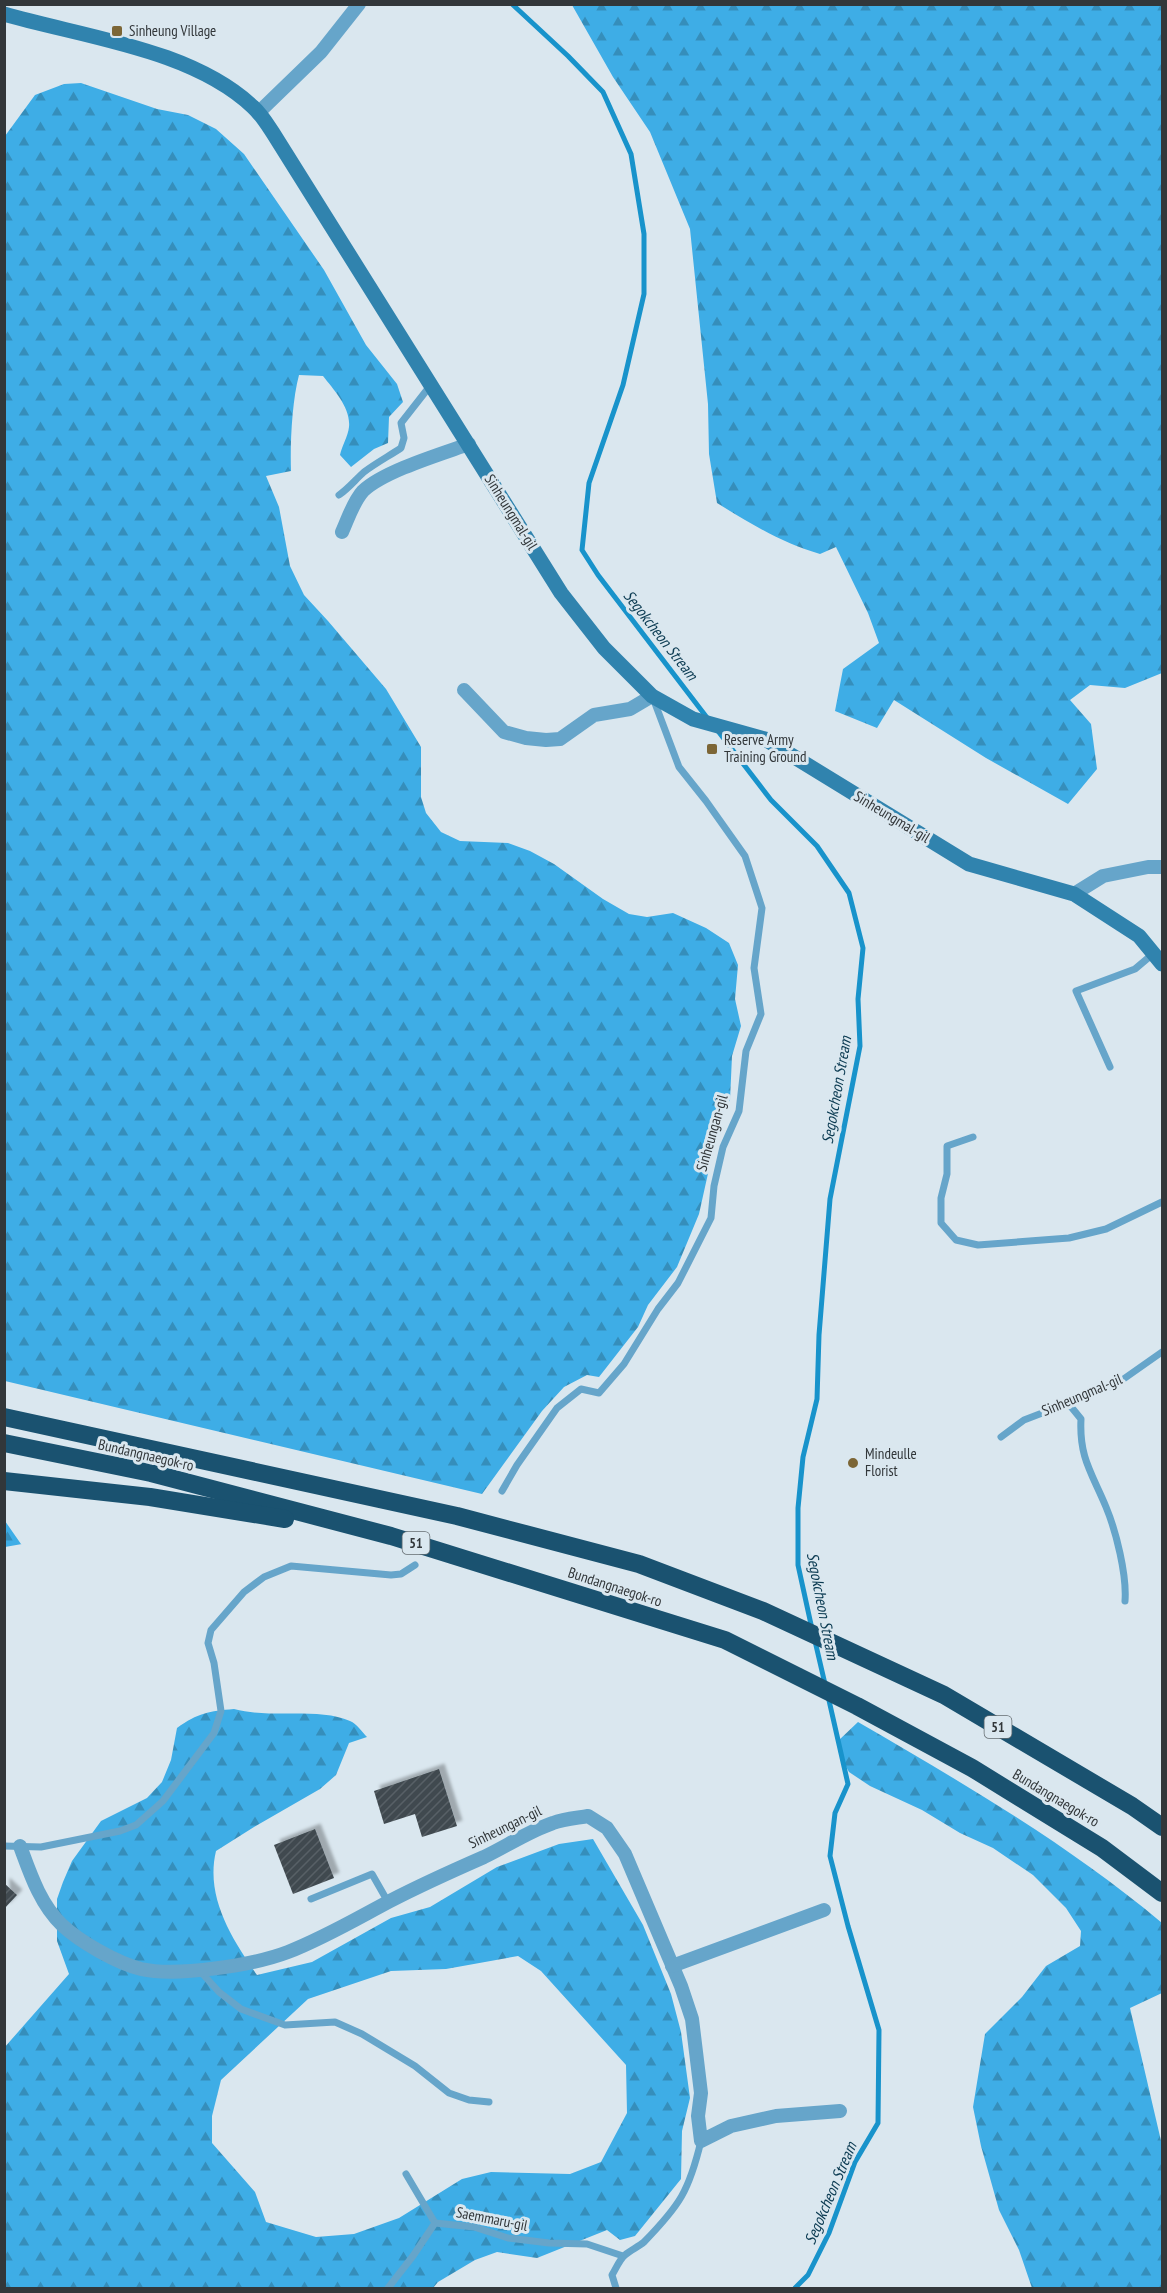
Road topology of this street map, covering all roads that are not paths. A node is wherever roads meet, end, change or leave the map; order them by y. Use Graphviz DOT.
graph roads {
  1 [pos="359,4"];
  2 [pos="6,14"];
  3 [pos="258,112"];
  4 [pos="431,384"];
  5 [pos="469,444"];
  6 [pos="339,495"];
  7 [pos="342,532"];
  8 [pos="464,690"];
  9 [pos="652,696"];
  10 [pos="1162,867"];
  11 [pos="1074,894"];
  12 [pos="1160,957"];
  13 [pos="1110,1067"];
  14 [pos="974,1137"];
  15 [pos="1162,1202"];
  16 [pos="1162,1352"];
  17 [pos="1068,1403"];
  18 [pos="4,1417"];
  19 [pos="1001,1437"];
  20 [pos="4,1443"];
  21 [pos="4,1481"];
  22 [pos="502,1491"];
  23 [pos="392,1536"];
  24 [pos="415,1565"];
  25 [pos="1125,1601"];
  26 [pos="1162,1827"];
  27 [pos="4,1846"];
  28 [pos="20,1846"];
  29 [pos="1162,1893"];
  30 [pos="311,1899"];
  31 [pos="388,1902"];
  32 [pos="824,1910"];
  33 [pos="672,1966"];
  34 [pos="198,1969"];
  35 [pos="489,2102"];
  36 [pos="840,2111"];
  37 [pos="701,2141"];
  38 [pos="406,2174"];
  39 [pos="435,2223"];
  40 [pos="623,2256"];
  41 [pos="388,2289"];
  42 [pos="616,2289"];
  1 -- 3 [label="street"];
  2 -- 3 [label="street, Sinheungmal-gil"];
  3 -- 4 [label="street, Sinheungmal-gil"];
  4 -- 5 [label="street, Sinheungmal-gil"];
  4 -- 6 [label="lane"];
  5 -- 7 [label="street"];
  5 -- 9 [label="street, Sinheungmal-gil"];
  8 -- 9 [label="street"];
  9 -- 11 [label="street, Sinheungmal-gil"];
  9 -- 22 [label="lane, Sinheungan-gil"];
  10 -- 11 [label="street"];
  11 -- 12 [label="street, Sinheungmal-gil"];
  12 -- 13 [label="lane, Sinheungmal-gil"];
  14 -- 15 [label="lane"];
  16 -- 17 [label="lane, Sinheungmal-gil"];
  17 -- 19 [label="lane, Sinheungmal-gil"];
  17 -- 25 [label="lane"];
  18 -- 26 [label="highway, Bundangnaegok-ro / 51"];
  20 -- 23 [label="highway, Bundangnaegok-ro / 51"];
  21 -- 23 [label="highway"];
  23 -- 29 [label="highway, Bundangnaegok-ro / 51"];
  24 -- 28 [label="lane"];
  27 -- 28 [label="lane"];
  28 -- 34 [label="street, Sinheungan-gil"];
  30 -- 31 [label="lane"];
  31 -- 33 [label="street, Sinheungan-gil"];
  31 -- 34 [label="street, Sinheungan-gil"];
  32 -- 33 [label="street"];
  33 -- 37 [label="street, Sinheungan-gil"];
  34 -- 35 [label="lane"];
  36 -- 37 [label="street"];
  37 -- 40 [label="lane, Sinheungan-gil"];
  38 -- 39 [label="lane"];
  39 -- 40 [label="lane, Saemmaru-gil"];
  39 -- 41 [label="lane, Saemmaru-gil"];
  40 -- 42 [label="lane"];
}
